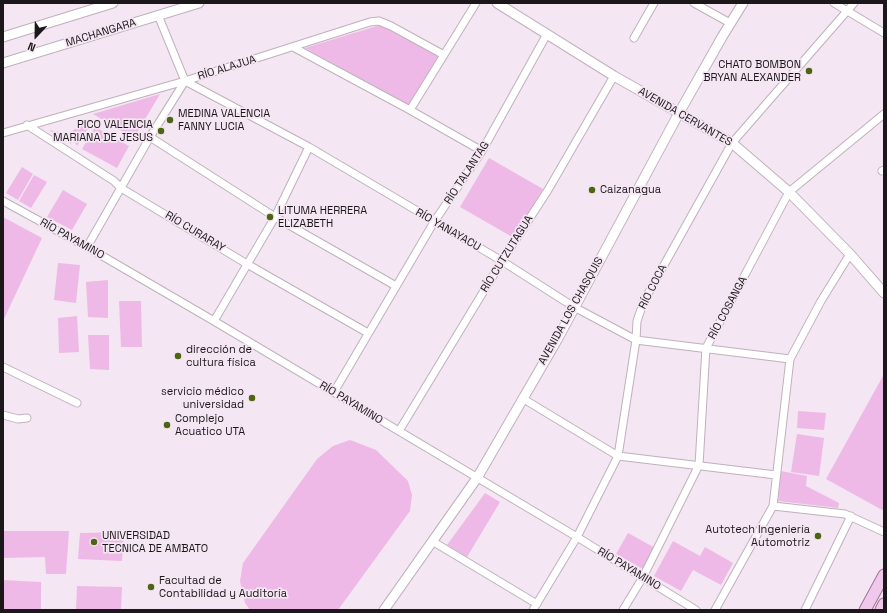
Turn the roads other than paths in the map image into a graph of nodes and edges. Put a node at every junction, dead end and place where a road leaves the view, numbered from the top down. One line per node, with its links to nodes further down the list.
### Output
1 (113, 3): 15 (street)
2 (199, 3): 11 (street, MACHANGARA)
3 (476, 3): 18 (street)
4 (497, 3): 14 (street, AVENIDA CERVANTES)
5 (654, 3): 16 (street)
6 (694, 3): 12 (street)
7 (743, 3): 12 (street, AVENIDA LOS CHASQUIS)
8 (834, 3): 10 (street)
9 (854, 3): 10 (street, RÍO COCA)
10 (848, 12): 13 (street); 28 (street, RÍO COCA)
11 (158, 15): 19 (street, MACHANGARA); 21 (street)
12 (730, 23): 23 (street, AVENIDA LOS CHASQUIS)
13 (884, 33)
14 (547, 34): 20 (street, AVENIDA CERVANTES); 30 (street, RÍO TALANTAG)
15 (3, 37)
16 (634, 38)
17 (293, 47): 18 (street, RÍO ALAJUA); 21 (street, RÍO ALAJUA); 22 (street)
18 (444, 55): 22 (street)
19 (3, 63)
20 (614, 76): 23 (street, AVENIDA CERVANTES); 38 (street, RÍO CUTZUTAGUA)
21 (185, 81): 25 (street, RÍO ALAJUA); 27 (street); 29 (street, RÍO YANAYACU)
22 (410, 110): 30 (street)
23 (679, 113): 28 (street, AVENIDA CERVANTES); 42 (street, AVENIDA LOS CHASQUIS)
24 (884, 114): 32 (street, RÍO COSANGA)
25 (27, 125): 26 (street, RÍO ALAJUA); 31 (street, RÍO CURARAY)
26 (3, 133)
27 (150, 137): 31 (street); 34 (street)
28 (732, 143): 32 (street, AVENIDA CERVANTES); 45 (street, RÍO COCA)
29 (309, 147): 34 (street); 35 (street, RÍO YANAYACU)
30 (482, 151): 35 (street, RÍO TALANTAG)
31 (122, 188): 36 (street); 39 (street, RÍO CURARAY)
32 (789, 192): 37 (street, AVENIDA CERVANTES); 46 (street, RÍO COSANGA)
33 (3, 200): 36 (street, RÍO PAYAMINO)
34 (275, 217): 39 (street); 40 (street)
35 (434, 222): 38 (street, RÍO YANAYACU); 40 (street, RÍO TALANTAG)
36 (87, 247): 43 (street, RÍO PAYAMINO)
37 (850, 254): 41 (street, AVENIDA CERVANTES); 47 (street)
38 (502, 261): 42 (street, RÍO YANAYACU); 54 (street, RÍO CUTZUTAGUA)
39 (247, 264): 43 (street); 44 (street, RÍO CURARAY)
40 (396, 286): 44 (street, RÍO TALANTAG)
41 (884, 293)
42 (574, 307): 45 (street, RÍO YANAYACU); 50 (street, AVENIDA LOS CHASQUIS)
43 (214, 321): 49 (street, RÍO PAYAMINO)
44 (368, 333): 49 (street, RÍO TALANTAG)
45 (636, 340): 46 (street, RÍO YANAYACU); 55 (street, RÍO COCA)
46 (706, 348): 47 (street, RÍO YANAYACU); 56 (street, RÍO COSANGA)
47 (790, 359): 57 (street)
48 (3, 367): 51 (street)
49 (334, 392): 54 (street, RÍO PAYAMINO)
50 (522, 398): 55 (street); 58 (street, AVENIDA LOS CHASQUIS)
51 (76, 403)
52 (3, 415): 53 (street)
53 (27, 418)
54 (399, 431): 58 (street, RÍO PAYAMINO)
55 (618, 456): 56 (street); 62 (street, RÍO COCA)
56 (698, 466): 57 (street); 65 (street, RÍO COSANGA)
57 (776, 475): 59 (street)
58 (477, 478): 62 (street, RÍO PAYAMINO); 63 (street, AVENIDA LOS CHASQUIS)
59 (773, 506): 60 (street); 71 (street)
60 (851, 516): 61 (street); 72 (street)
61 (884, 532)
62 (577, 537): 65 (street, RÍO PAYAMINO); 67 (street, RÍO COCA)
63 (432, 541): 67 (street); 68 (street, AVENIDA LOS CHASQUIS)
64 (884, 575): 73 (main road)
65 (643, 577): 69 (street, RÍO COSANGA); 70 (street, RÍO PAYAMINO)
66 (884, 604): 74 (main road)
67 (535, 607)
68 (384, 610)
69 (623, 610)
70 (696, 610)
71 (714, 610)
72 (805, 610)
73 (865, 610)
74 (881, 610)

